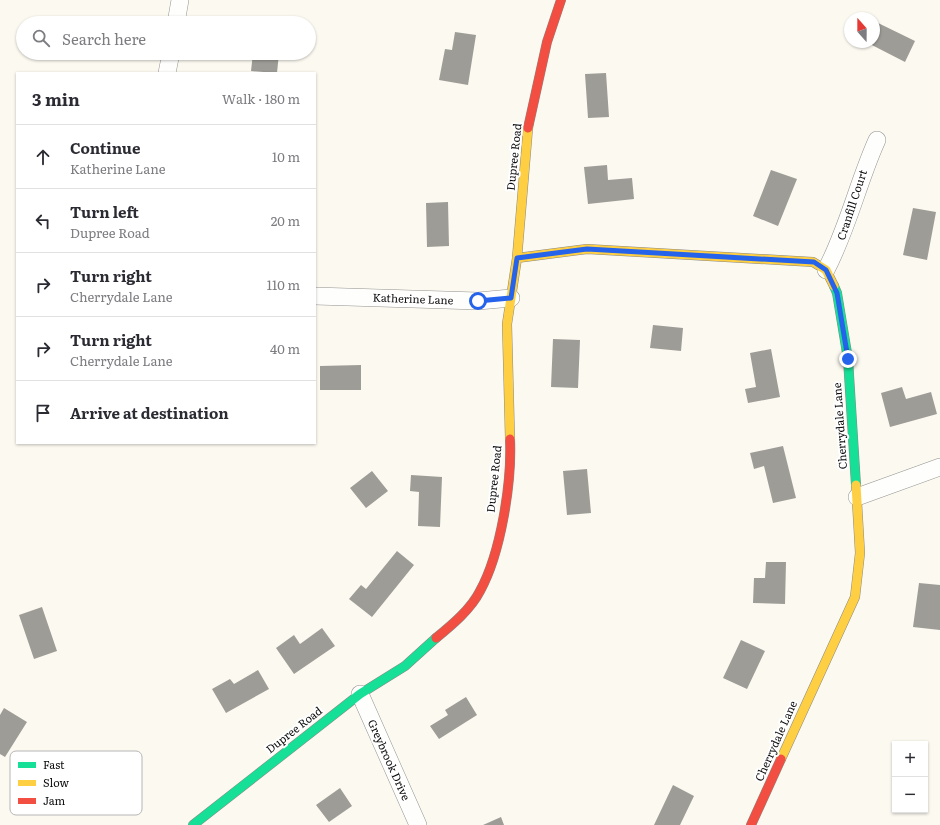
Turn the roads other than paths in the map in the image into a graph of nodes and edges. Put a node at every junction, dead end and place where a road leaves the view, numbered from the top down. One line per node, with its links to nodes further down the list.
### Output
1 (180, 0): 3 (street)
2 (561, 0): 7 (street, Dupree Road)
3 (177, 16)
4 (170, 60): 5 (street)
5 (168, 72)
6 (877, 140): 8 (street, Cranfill Court)
7 (517, 258): 8 (street); 10 (street, Dupree Road)
8 (826, 270): 12 (street, Cherrydale Lane)
9 (316, 296): 10 (street, Katherine Lane)
10 (511, 298): 13 (street, Dupree Road)
11 (940, 467): 12 (street)
12 (857, 497): 16 (street, Cherrydale Lane)
13 (360, 694): 14 (street, Dupree Road); 15 (street, Greybrook Drive)
14 (193, 825)
15 (418, 825)
16 (751, 825)

